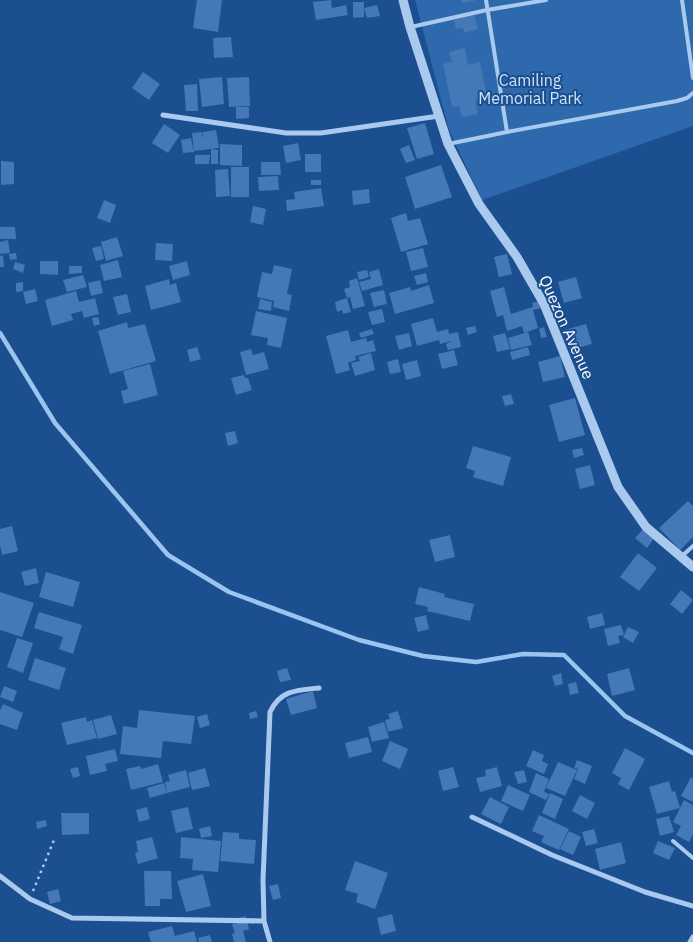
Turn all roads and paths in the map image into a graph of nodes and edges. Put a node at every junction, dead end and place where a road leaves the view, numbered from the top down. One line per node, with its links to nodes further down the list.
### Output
1 (403, 0): 6 (street, Quezon Avenue)
2 (486, 0): 5 (lane)
3 (546, 0): 5 (lane)
4 (682, 0): 7 (lane)
5 (487, 10): 6 (lane); 11 (lane)
6 (410, 27): 10 (street, Quezon Avenue)
7 (693, 78)
8 (693, 93): 11 (lane)
9 (163, 115): 10 (street)
10 (439, 116): 12 (street, Quezon Avenue)
11 (507, 132): 12 (lane)
12 (448, 144): 14 (street, Quezon Avenue)
13 (693, 546): 14 (lane)
14 (681, 557): 15 (street, Quezon Avenue)
15 (693, 567)
16 (319, 688): 24 (street)
17 (472, 817): 23 (street)
18 (54, 840): 22 (path)
19 (673, 841): 20 (lane)
20 (693, 858)
21 (0, 876): 22 (street)
22 (30, 899): 24 (street)
23 (693, 906)
24 (264, 920): 26 (street)
25 (693, 937): 27 (street)
26 (270, 942)
27 (690, 942)

